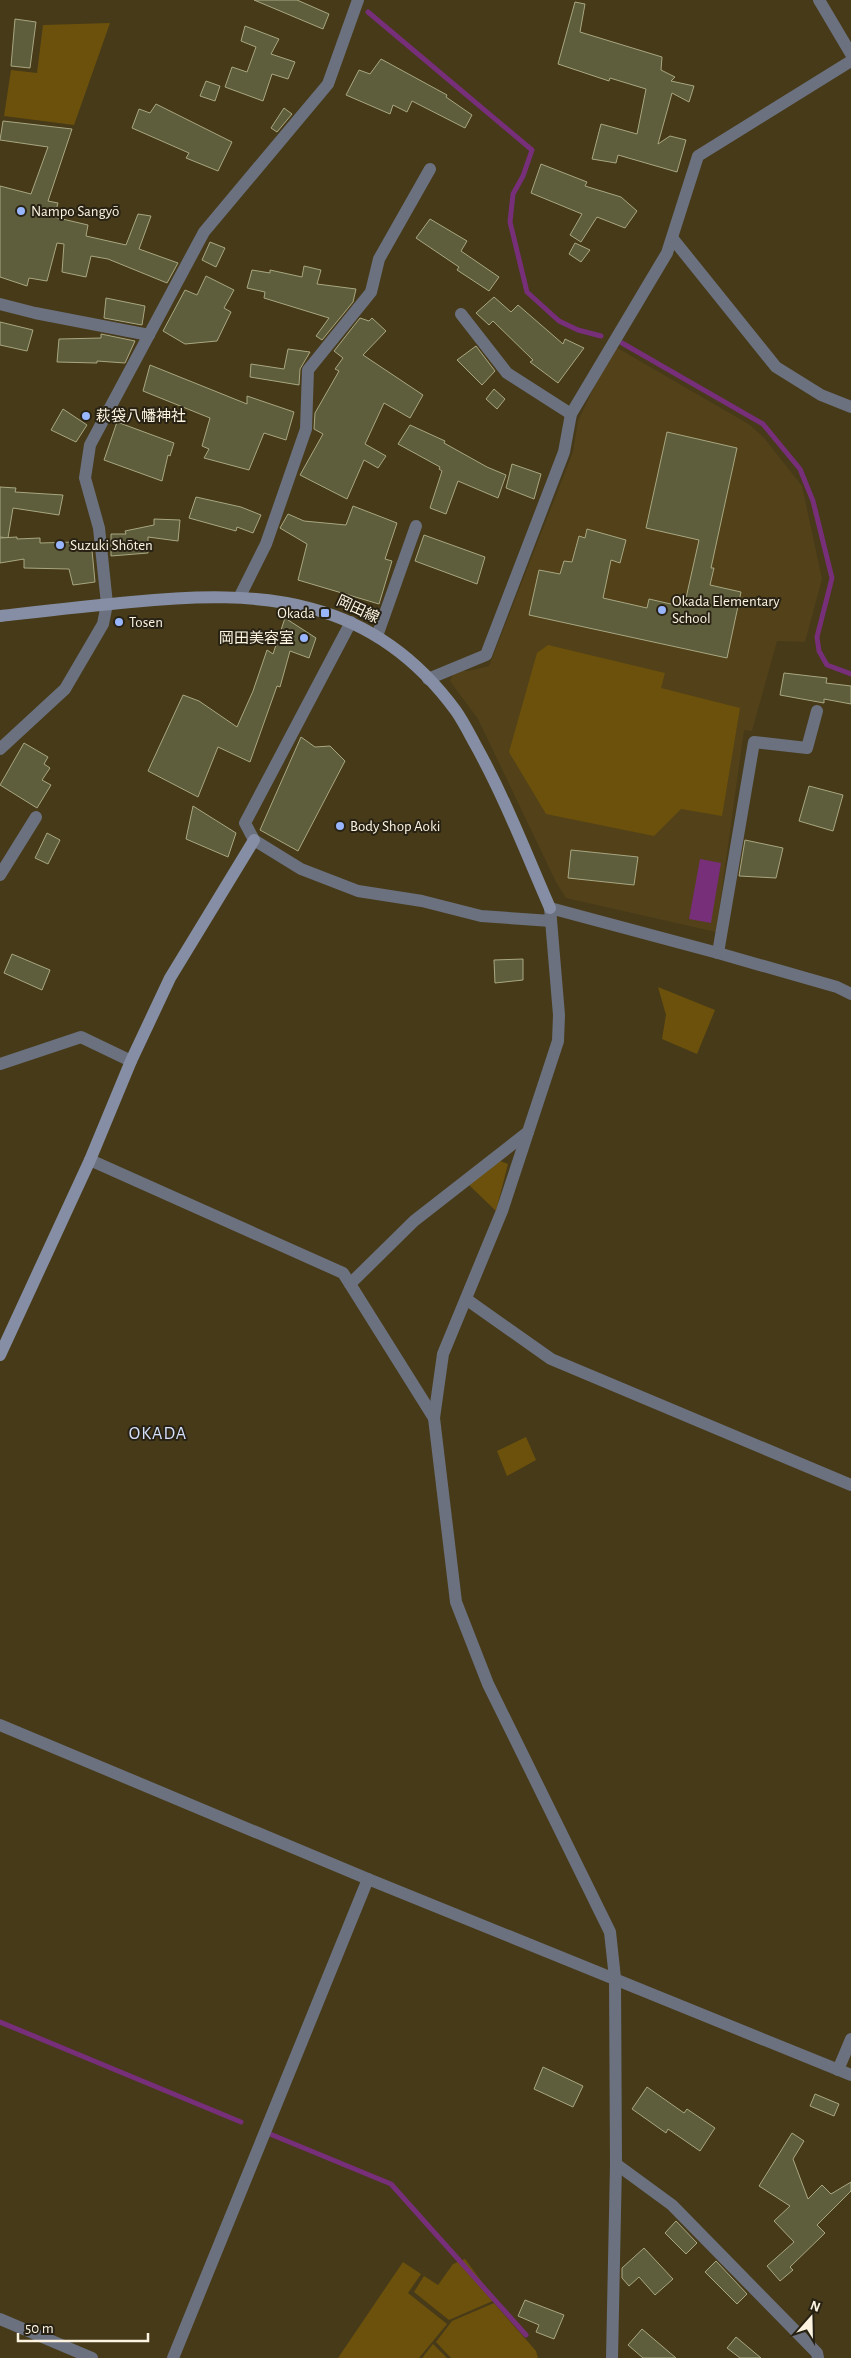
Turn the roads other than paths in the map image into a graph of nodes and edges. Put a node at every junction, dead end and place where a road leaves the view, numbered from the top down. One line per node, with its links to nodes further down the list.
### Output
1 (358, 0): 9 (street)
2 (819, 0): 3 (street)
3 (851, 54)
4 (851, 61): 6 (street)
5 (430, 169): 13 (street)
6 (673, 239): 10 (street); 11 (street)
7 (0, 304): 9 (street)
8 (461, 314): 11 (street)
9 (149, 335): 14 (street)
10 (851, 407)
11 (571, 414): 18 (street)
12 (416, 526): 17 (street)
13 (240, 596): 14 (street, 岡田線); 16 (street, 岡田線)
14 (107, 604): 15 (street, 岡田線); 20 (street)
15 (0, 616)
16 (351, 622): 17 (street, 岡田線); 22 (street)
17 (378, 636): 18 (street, 岡田線)
18 (428, 679): 24 (street, 岡田線)
19 (817, 711): 25 (street)
20 (0, 749)
21 (36, 817): 23 (street)
22 (254, 840): 24 (street); 27 (street)
23 (0, 875)
24 (550, 915): 25 (street); 29 (street)
25 (718, 953): 26 (street)
26 (851, 994)
27 (131, 1061): 28 (street); 30 (street)
28 (0, 1064)
29 (528, 1132): 31 (street); 32 (street)
30 (90, 1160): 31 (street); 33 (street)
31 (350, 1284): 34 (street)
32 (466, 1299): 34 (street); 35 (street)
33 (0, 1355)
34 (434, 1418): 38 (street)
35 (851, 1485)
36 (0, 1724): 37 (street)
37 (368, 1879): 38 (street); 45 (street)
38 (615, 1978): 40 (street); 42 (street)
39 (851, 2039): 40 (street)
40 (838, 2070): 41 (street)
41 (851, 2075)
42 (616, 2164): 46 (street); 47 (street)
43 (0, 2320): 44 (street)
44 (92, 2358)
45 (173, 2358)
46 (612, 2358)
47 (818, 2358)

